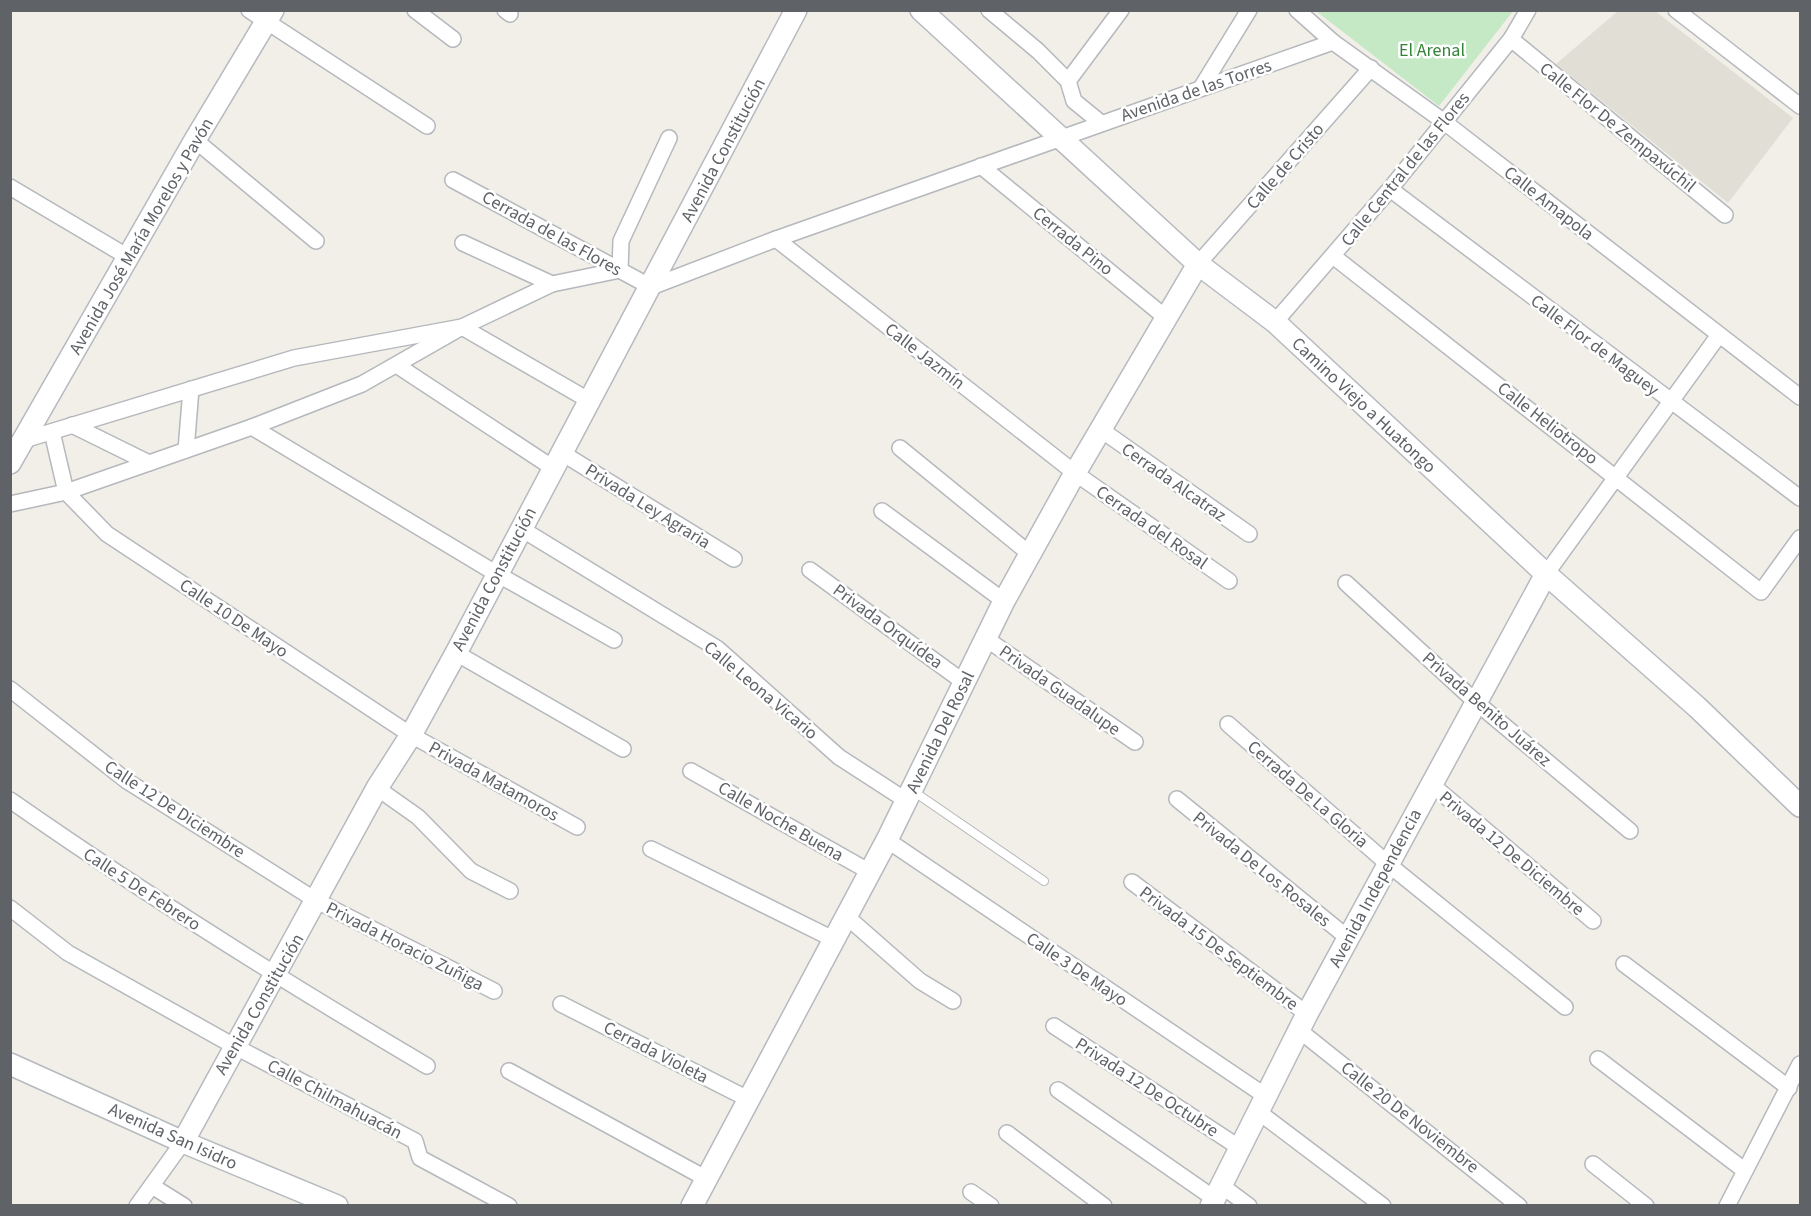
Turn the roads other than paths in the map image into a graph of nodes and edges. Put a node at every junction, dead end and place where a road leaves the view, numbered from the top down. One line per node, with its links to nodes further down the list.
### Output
1 (415, 10): 13 (street)
2 (796, 10): 39 (main road, Avenida Constitución)
3 (921, 10): 24 (main road, Camino Viejo a Huatongo)
4 (989, 10): 12 (street)
5 (1014, 10): 12 (street)
6 (1121, 10): 17 (street)
7 (1249, 10): 18 (street)
8 (1298, 10): 15 (street, Calle Amapola)
9 (1528, 10): 14 (street, Calle Central de las Flores)
10 (1676, 10): 19 (street)
11 (263, 14): 22 (street); 25 (main road, Avenida José María Morelos y Pavón)
12 (1005, 24): 17 (street)
13 (453, 39)
14 (1511, 39): 20 (street, Calle Central de las Flores); 30 (street, Calle Flor De Zempaxúchil)
15 (1333, 42): 16 (street, Calle Amapola); 18 (street, Avenida de las Torres)
16 (1371, 68): 20 (street, Calle Amapola); 36 (street, Calle de Cristo)
17 (1068, 81): 21 (street)
18 (1201, 88): 21 (street, Avenida de las Torres)
19 (1800, 104)
20 (1443, 121): 29 (street, Calle Central de las Flores); 43 (street, Calle Amapola)
21 (1101, 123): 24 (street, Avenida de las Torres)
22 (427, 126)
23 (669, 138): 37 (street)
24 (1058, 139): 26 (street, Avenida de las Torres); 36 (main road, Camino Viejo a Huatongo)
25 (195, 140): 32 (street); 35 (main road, Avenida José María Morelos y Pavón)
26 (981, 166): 31 (street, Avenida de las Torres); 40 (street, Cerrada Pino)
27 (453, 180): 37 (street, Cerrada de las Flores)
28 (10, 187): 35 (street)
29 (1390, 189): 34 (street, Calle Central de las Flores); 48 (street, Calle Flor de Maguey)
30 (1725, 215)
31 (776, 239): 39 (street, Avenida de las Torres); 59 (street, Calle Jazmín)
32 (316, 241)
33 (463, 243): 38 (street)
34 (1333, 256): 41 (street, Calle Central de las Flores); 60 (street, Calle Heliotropo)
35 (128, 257): 53 (main road, Avenida José María Morelos y Pavón)
36 (1198, 264): 40 (main road, Avenida Del Rosal); 41 (main road, Camino Viejo a Huatongo)
37 (620, 270): 38 (street); 39 (street, Cerrada de las Flores)
38 (552, 284): 42 (street)
39 (651, 287): 47 (main road, Avenida Constitución)
40 (1165, 317): 51 (main road, Avenida Del Rosal)
41 (1275, 322): 72 (main road, Camino Viejo a Huatongo)
42 (462, 327): 44 (street); 45 (street); 47 (street)
43 (1719, 335): 46 (street, Calle Amapola); 48 (street)
44 (398, 366): 50 (street); 56 (street, Privada Ley Agraria)
45 (191, 389): 49 (street); 55 (street)
46 (1800, 397)
47 (590, 401): 56 (main road, Avenida Constitución)
48 (1671, 403): 60 (street); 62 (street, Calle Flor de Maguey)
49 (72, 425): 52 (street); 58 (street)
50 (252, 427): 55 (street); 71 (street)
51 (1100, 429): 59 (main road, Avenida Del Rosal); 66 (street, Cerrada Alcatraz)
52 (52, 432): 53 (street); 61 (street)
53 (24, 440): 57 (main road, Avenida José María Morelos y Pavón)
54 (900, 448): 68 (street)
55 (186, 450): 58 (street)
56 (557, 461): 65 (main road, Avenida Constitución); 69 (street, Privada Ley Agraria)
57 (11, 462)
58 (148, 462): 61 (street)
59 (1075, 473): 68 (main road, Avenida Del Rosal); 73 (street, Cerrada del Rosal)
60 (1615, 475): 67 (street, Calle Heliotropo); 72 (street)
61 (66, 492): 63 (street); 83 (street, Calle 10 De Mayo)
62 (1800, 498)
63 (10, 504)
64 (882, 511): 75 (street)
65 (520, 528): 71 (main road, Avenida Constitución); 89 (street, Calle Leona Vicario)
66 (1249, 534)
67 (1800, 538)
68 (1030, 554): 75 (main road, Avenida Del Rosal)
69 (735, 559)
70 (810, 570): 79 (street, Privada Orquídea)
71 (497, 574): 77 (street); 78 (main road, Avenida Constitución)
72 (1546, 574): 81 (main road, Avenida Independencia); 92 (main road, Camino Viejo a Huatongo)
73 (1229, 581)
74 (1347, 584): 81 (street, Privada Benito Juárez)
75 (1004, 601): 76 (main road, Avenida Del Rosal)
76 (986, 638): 79 (main road, Avenida Del Rosal); 84 (street, Privada Guadalupe)
77 (614, 640)
78 (456, 653): 83 (main road, Avenida Constitución); 85 (street)
79 (965, 682): 89 (main road, Avenida Del Rosal)
80 (10, 689): 102 (street, Calle 12 De Diciembre)
81 (1476, 703): 87 (main road, Avenida Independencia); 94 (street, Privada Benito Juárez)
82 (1227, 724): 97 (street, Cerrada De La Gloria)
83 (411, 735): 88 (main road, Avenida Constitución); 93 (street, Privada Matamoros)
84 (1135, 742)
85 (623, 749)
86 (691, 771): 98 (street, Calle Noche Buena)
87 (1431, 784): 97 (main road, Avenida Independencia); 105 (street, Privada 12 De Diciembre)
88 (377, 788): 101 (street); 102 (main road, Avenida Constitución)
89 (910, 796): 95 (main road, Avenida Del Rosal); 99 (lane)
90 (1177, 799): 106 (street, Privada De Los Rosales)
91 (10, 800): 109 (street, Calle 5 De Febrero)
92 (1800, 806)
93 (577, 827)
94 (1630, 831)
95 (887, 840): 98 (main road, Avenida Del Rosal); 125 (street, Calle 3 De Mayo)
96 (651, 849): 107 (street)
97 (1388, 864): 106 (main road, Avenida Independencia); 113 (street, Cerrada De La Gloria)
98 (870, 872): 104 (main road, Avenida Del Rosal)
99 (1044, 881)
100 (1132, 882): 114 (street, Privada 15 De Septiembre)
101 (510, 891)
102 (317, 901): 109 (main road, Avenida Constitución); 110 (street, Privada Horacio Zuñiga)
103 (10, 908): 116 (street, Calle Chilmahuacán)
104 (846, 916): 107 (main road, Avenida Del Rosal); 111 (street)
105 (1593, 921)
106 (1348, 938): 114 (main road, Avenida Independencia)
107 (833, 939): 124 (main road, Avenida Del Rosal)
108 (1624, 964): 122 (street)
109 (275, 975): 116 (main road, Avenida Constitución); 120 (street, Calle 5 De Febrero)
110 (494, 991)
111 (953, 1001)
112 (561, 1004): 124 (street, Cerrada Violeta)
113 (1565, 1007)
114 (1304, 1022): 125 (main road, Avenida Independencia); 144 (street, Calle 20 De Noviembre)
115 (1054, 1026): 128 (street, Privada 12 De Octubre)
116 (234, 1046): 127 (main road, Avenida Constitución); 138 (street, Calle Chilmahuacán)
117 (1598, 1059): 130 (street)
118 (10, 1064): 127 (main road, Avenida San Isidro)
119 (1800, 1064): 122 (street)
120 (427, 1066)
121 (508, 1071): 131 (street)
122 (1789, 1088): 130 (street)
123 (1058, 1090): 134 (street)
124 (750, 1100): 131 (main road, Avenida Del Rosal)
125 (1263, 1105): 128 (main road, Avenida Independencia); 143 (street)
126 (1007, 1132): 141 (street)
127 (183, 1142): 132 (street); 137 (main road, Avenida San Isidro)
128 (1240, 1148): 134 (main road, Avenida Independencia)
129 (1593, 1164): 145 (street)
130 (1744, 1170): 146 (street)
131 (706, 1179): 139 (main road, Avenida Del Rosal)
132 (152, 1186): 135 (street); 136 (street)
133 (971, 1192): 140 (street)
134 (1216, 1197): 142 (street)
135 (137, 1206)
136 (184, 1206)
137 (337, 1206)
138 (508, 1206)
139 (692, 1206)
140 (991, 1206)
141 (1104, 1206)
142 (1249, 1206)
143 (1383, 1206)
144 (1519, 1206)
145 (1646, 1206)
146 (1728, 1206)

